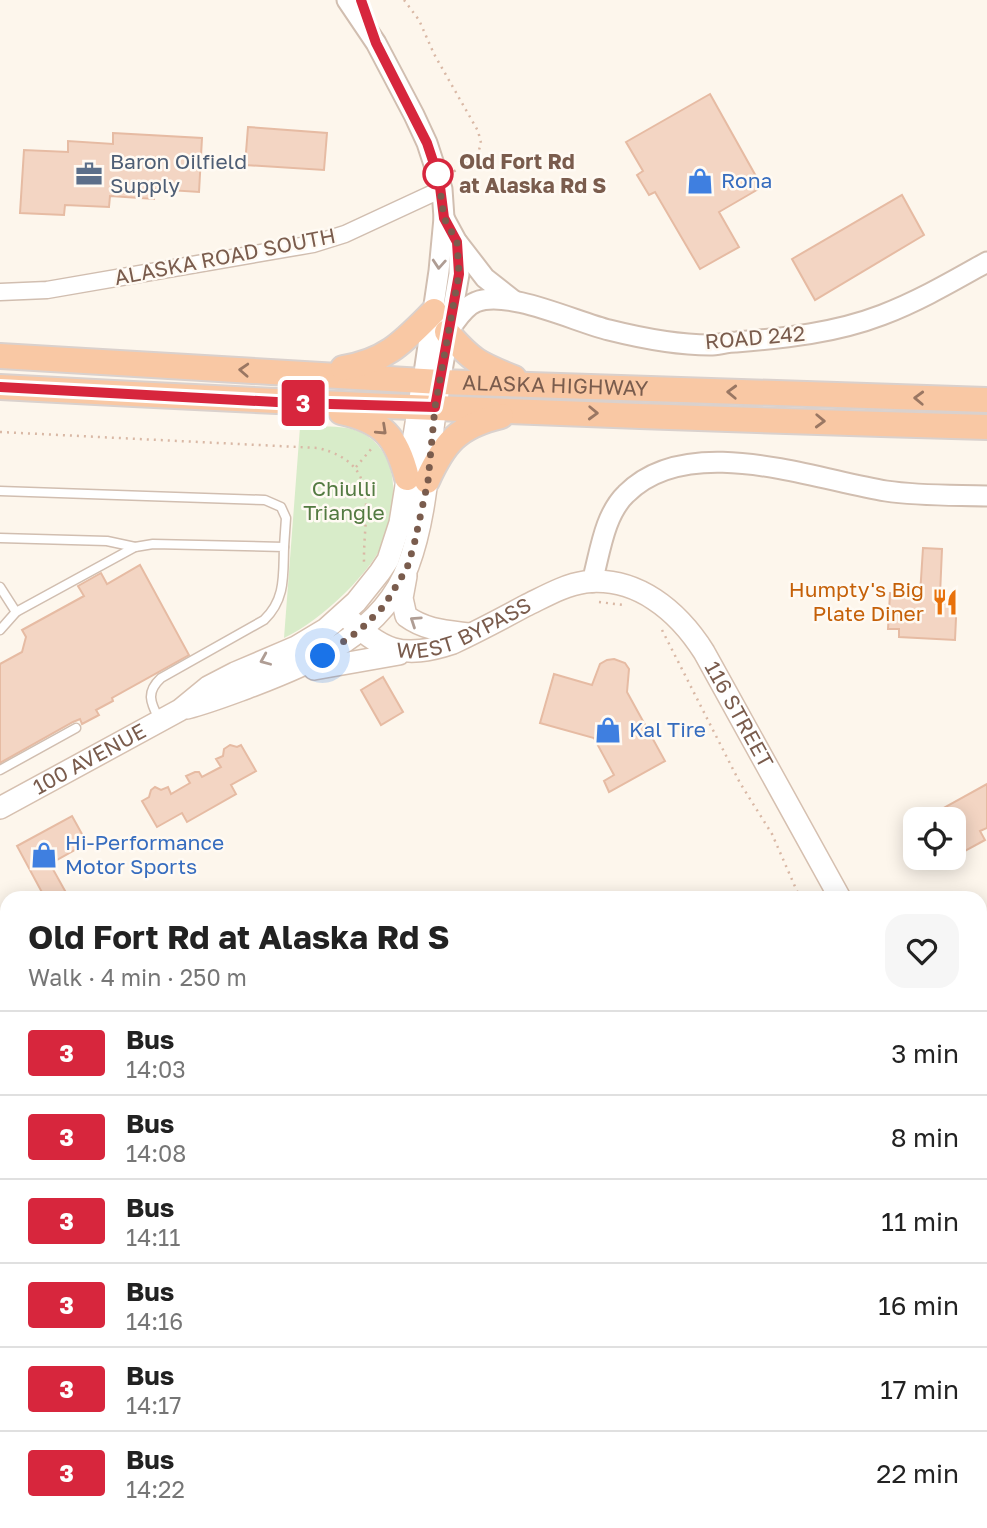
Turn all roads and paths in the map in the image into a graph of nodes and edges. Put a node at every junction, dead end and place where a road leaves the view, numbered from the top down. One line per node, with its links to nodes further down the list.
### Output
1 (347, 0): 4 (street)
2 (361, 0): 4 (street)
3 (404, 0): 5 (path)
4 (376, 43): 5 (street)
5 (440, 184): 6 (street); 9 (street, ALASKA ROAD SOUTH)
6 (444, 218): 7 (street, ROAD 242); 11 (street, one-way to 11)
7 (457, 242): 10 (street, ROAD 242); 12 (street)
8 (987, 262): 10 (street, ROAD 242)
9 (0, 292)
10 (513, 300): 12 (street, ROAD 242)
11 (434, 311): 14 (highway); 15 (street)
12 (447, 332): 15 (street); 16 (highway)
13 (0, 356): 14 (highway, ALASKA HIGHWAY, one-way to 13)
14 (313, 373): 15 (highway, ALASKA HIGHWAY)
15 (431, 381): 16 (highway, ALASKA HIGHWAY); 20 (main road, 100 AVENUE)
16 (531, 384): 18 (highway, ALASKA HIGHWAY, one-way to 16)
17 (0, 387): 19 (highway, ALASKA HIGHWAY)
18 (987, 400)
19 (295, 403): 20 (highway, ALASKA HIGHWAY); 26 (highway, one-way to 26)
20 (426, 407): 21 (highway, ALASKA HIGHWAY); 26 (main road, 100 AVENUE)
21 (525, 411): 22 (highway, ALASKA HIGHWAY, one-way to 22); 26 (highway)
22 (987, 427)
23 (0, 432): 25 (path)
24 (378, 442): 25 (path)
25 (356, 467): 32 (path)
26 (417, 480): 33 (main road, 100 AVENUE); 38 (main road, 100 AVENUE)
27 (0, 491): 31 (lane)
28 (987, 496): 35 (street)
29 (0, 538): 30 (lane)
30 (135, 547): 31 (lane); 37 (lane)
31 (284, 547): 46 (lane)
32 (364, 564)
33 (407, 568): 41 (main road, 100 AVENUE); 42 (main road, one-way to 33)
34 (0, 589): 37 (lane)
35 (595, 592): 36 (path); 42 (main road, WEST BYPASS); 51 (main road, 116 STREET)
36 (624, 605)
37 (16, 612): 40 (lane)
38 (344, 614): 41 (main road, WEST BYPASS); 45 (main road, 100 AVENUE, one-way to 45)
39 (660, 626): 50 (path)
40 (0, 630)
41 (360, 630): 43 (main road, WEST BYPASS); 44 (main road, 100 AVENUE)
42 (471, 635): 43 (main road, WEST BYPASS)
43 (409, 653): 44 (main road)
44 (274, 678): 45 (main road, 100 AVENUE)
45 (180, 710): 46 (main road, 100 AVENUE)
46 (160, 720): 49 (main road, 100 AVENUE)
47 (76, 729): 48 (lane)
48 (0, 769)
49 (0, 808)
50 (797, 891)
51 (836, 891)

